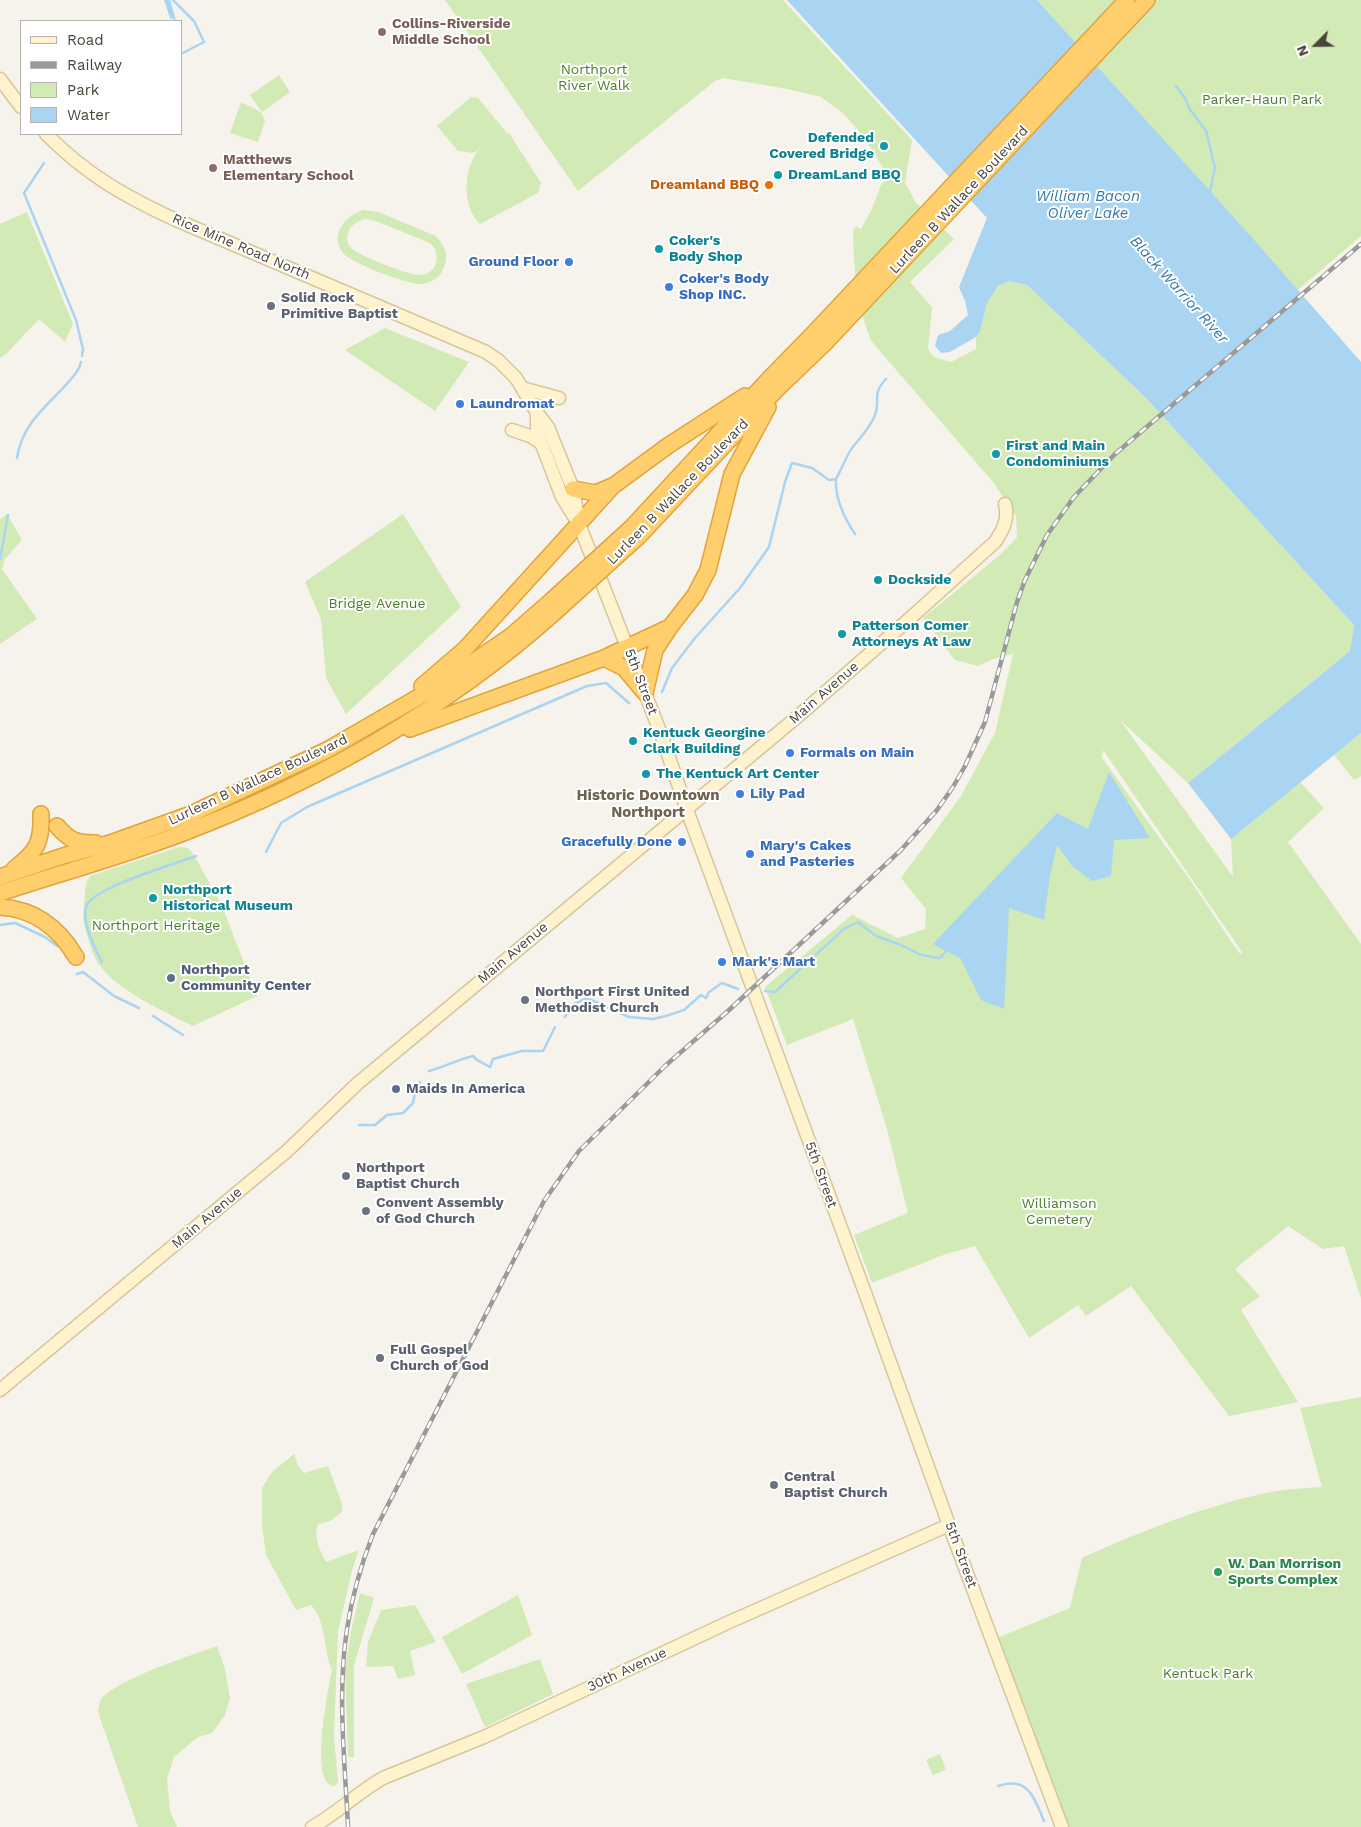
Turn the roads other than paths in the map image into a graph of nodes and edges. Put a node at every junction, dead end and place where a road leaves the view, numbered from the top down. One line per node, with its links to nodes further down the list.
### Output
1 (1127, 0): 6 (highway, Lurleen B Wallace Boulevard)
2 (1147, 0): 6 (highway, Lurleen B Wallace Boulevard)
3 (0, 79): 4 (main road)
4 (20, 106)
5 (47, 135): 7 (main road, Rice Mine Road North)
6 (773, 384): 12 (highway); 16 (highway, Lurleen B Wallace Boulevard, bridge); 17 (highway)
7 (522, 388): 8 (main road); 9 (main road, Rice Mine Road North)
8 (559, 398)
9 (538, 413): 11 (main road, 5th Street); 13 (main road, 5th Street)
10 (512, 430): 11 (main road)
11 (541, 443): 15 (main road, 5th Street)
12 (613, 486): 13 (highway); 15 (highway)
13 (572, 490): 15 (main road, 5th Street)
14 (1005, 504): 23 (main road, Main Avenue)
15 (579, 524): 18 (main road, 5th Street); 21 (highway)
16 (553, 607): 21 (highway, Lurleen B Wallace Boulevard); 22 (highway, Lurleen B Wallace Boulevard)
17 (670, 627): 18 (highway); 20 (highway)
18 (628, 646): 19 (highway); 20 (main road, 5th Street)
19 (604, 658): 20 (highway); 22 (highway)
20 (645, 693): 23 (main road, 5th Street)
21 (390, 715): 26 (highway, Lurleen B Wallace Boulevard)
22 (362, 749): 28 (highway, Lurleen B Wallace Boulevard)
23 (687, 810): 31 (main road, Main Avenue); 32 (main road, 5th Street)
24 (41, 814): 27 (highway)
25 (57, 826): 26 (highway)
26 (110, 843): 27 (highway, Lurleen B Wallace Boulevard)
27 (3, 876)
28 (0, 893)
29 (0, 906): 30 (highway)
30 (76, 957)
31 (0, 1390)
32 (949, 1525): 33 (main road, 30th Avenue); 34 (main road, 5th Street)
33 (312, 1827)
34 (1062, 1827)

